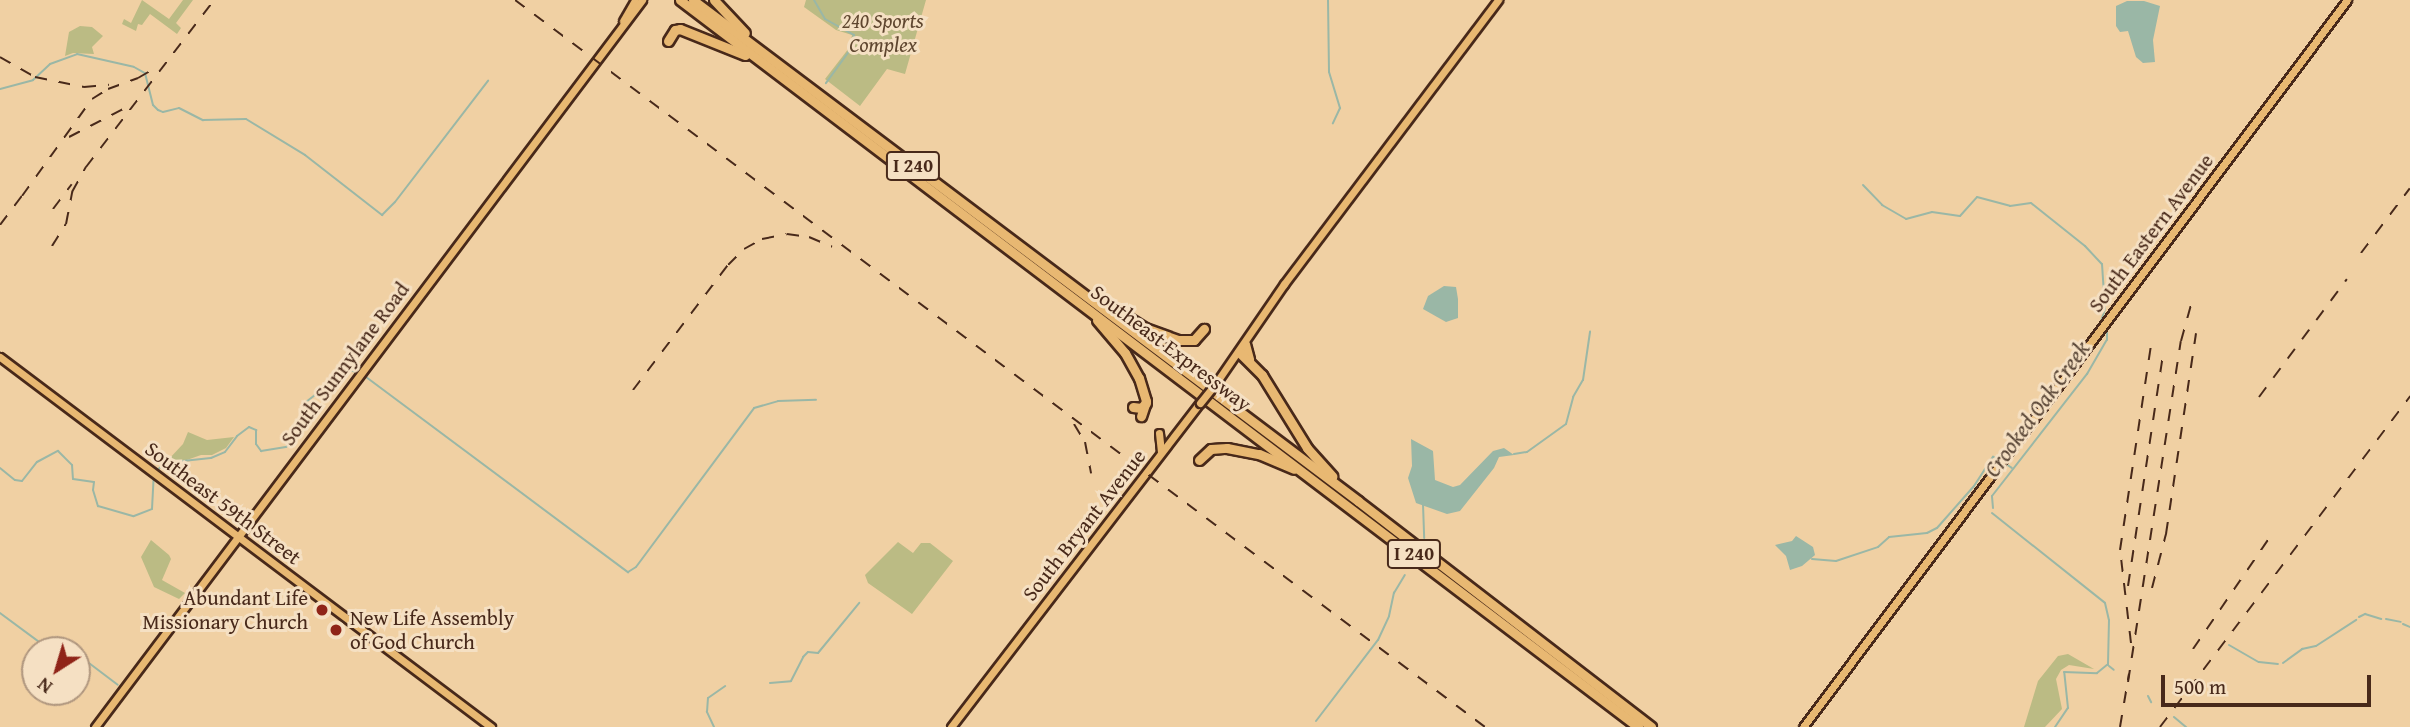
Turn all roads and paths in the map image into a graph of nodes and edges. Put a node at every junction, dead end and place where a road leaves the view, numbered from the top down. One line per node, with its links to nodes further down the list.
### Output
1 (635, 0): 8 (main road, South Sunnylane Road)
2 (642, 0): 8 (main road, South Sunnylane Road)
3 (680, 0): 11 (highway, Southeast Expressway / I 240)
4 (693, 0): 10 (highway, Southeast Expressway / I 240)
5 (714, 0): 10 (highway)
6 (1501, 0): 15 (main road, South Bryant Avenue)
7 (2347, 0): 35 (main road, South Eastern Avenue)
8 (623, 22): 27 (main road, South Sunnylane Road)
9 (668, 41): 11 (highway)
10 (771, 59): 12 (highway, Southeast Expressway / I 240)
11 (802, 92): 13 (highway, Southeast Expressway / I 240)
12 (1055, 273): 14 (highway); 26 (highway, Southeast Expressway / I 240)
13 (1073, 297): 17 (highway); 25 (highway, Southeast Expressway / I 240)
14 (1204, 329)
15 (1242, 348): 22 (main road, South Bryant Avenue, bridge); 26 (highway)
16 (0, 357): 27 (main road, Southeast 59th Street)
17 (1146, 403): 18 (highway); 19 (highway)
18 (1133, 407)
19 (1141, 416)
20 (1159, 433): 22 (main road)
21 (1207, 452): 23 (highway); 24 (highway); 25 (highway)
22 (1160, 456): 32 (main road, South Bryant Avenue)
23 (1199, 460)
24 (1209, 464)
25 (1337, 495): 28 (highway, Southeast Expressway / I 240)
26 (1358, 502): 29 (highway, Southeast Expressway / I 240)
27 (239, 536): 30 (main road, South Sunnylane Road); 31 (main road, Southeast 59th Street)
28 (1615, 709): 29 (highway, Southeast Expressway / I 240); 33 (highway)
29 (1638, 722): 34 (highway, Southeast Expressway / I 240)
30 (95, 727)
31 (491, 727)
32 (951, 727)
33 (1632, 727)
34 (1653, 727)
35 (1802, 727)

